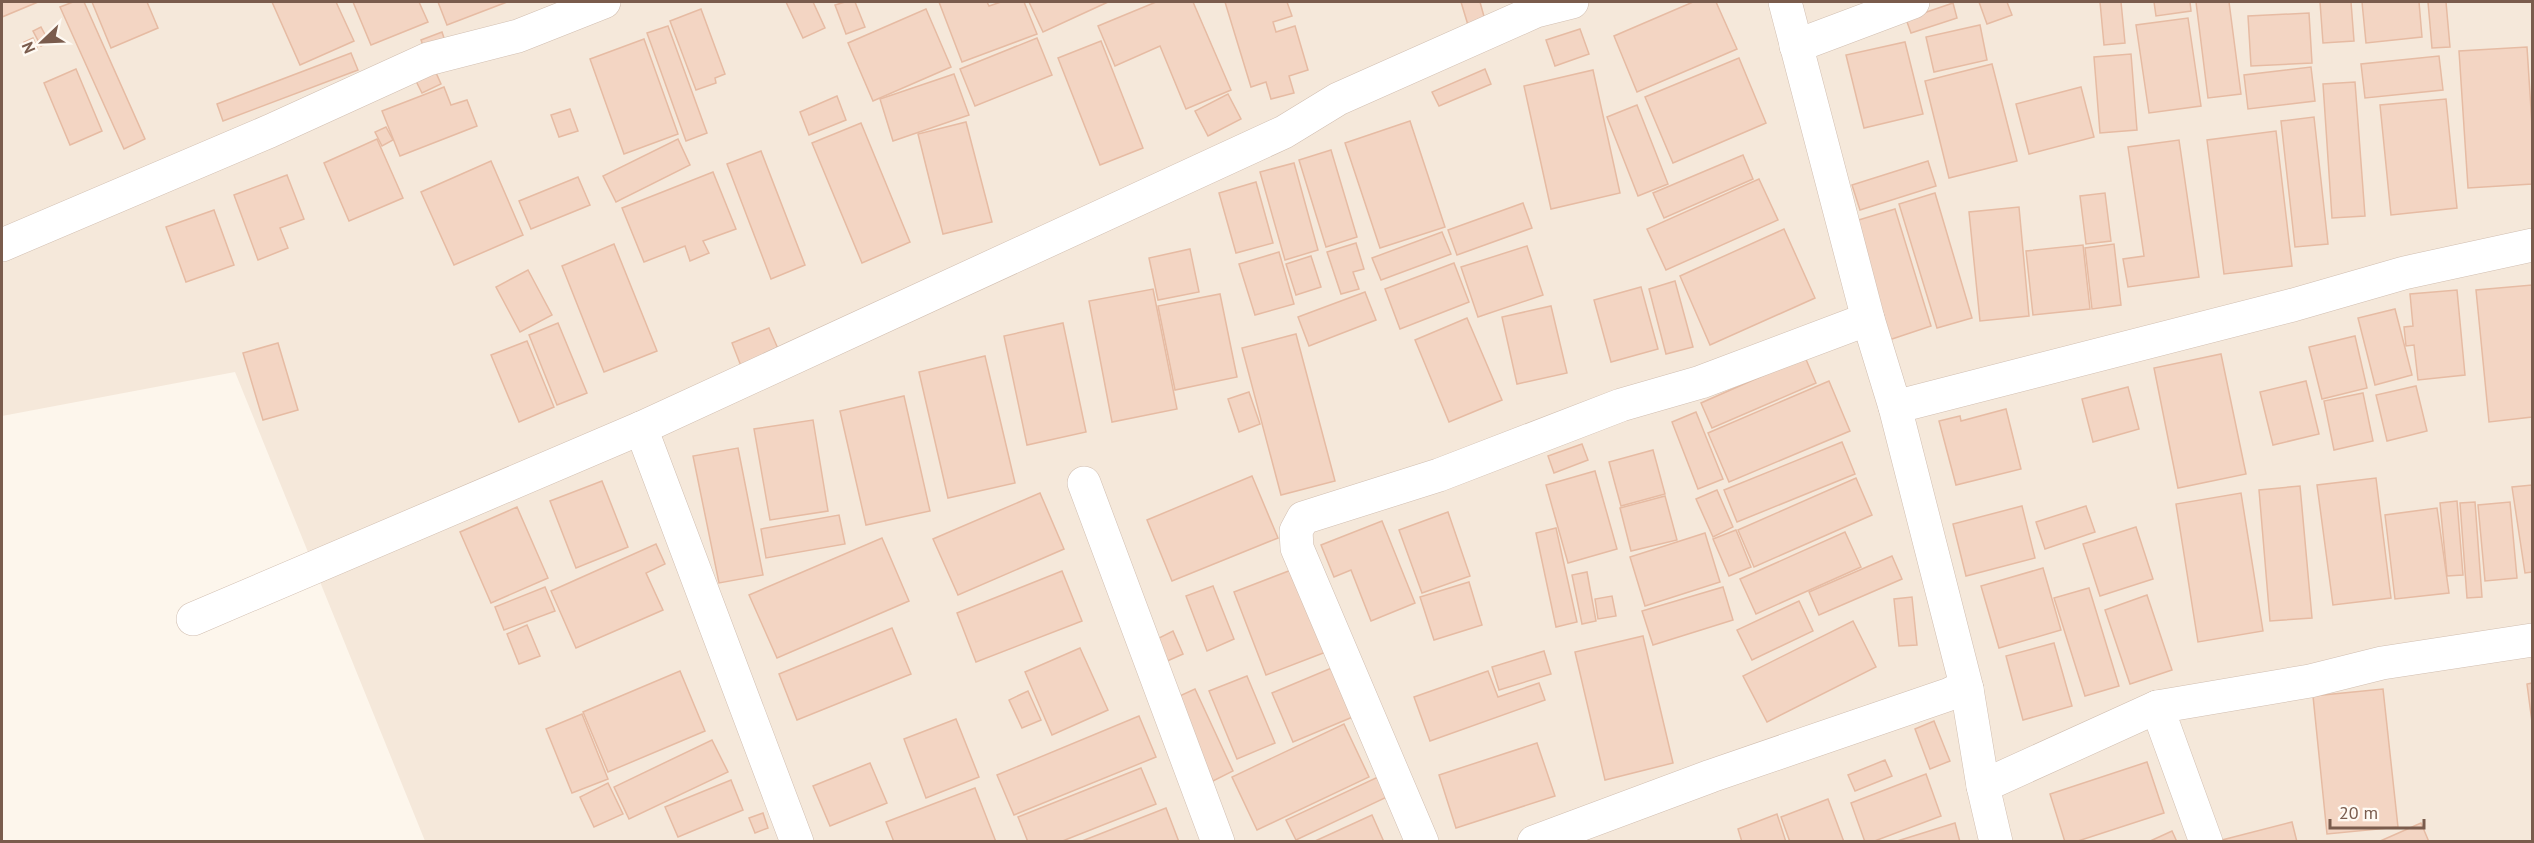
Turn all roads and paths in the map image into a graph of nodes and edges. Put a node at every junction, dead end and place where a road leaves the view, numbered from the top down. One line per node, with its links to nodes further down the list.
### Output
1 (604, 2): 6 (street)
2 (1572, 2): 10 (street)
3 (1785, 2): 5 (street)
4 (1913, 2): 5 (street)
5 (1796, 46): 8 (street)
6 (2, 245)
7 (2532, 245): 9 (street)
8 (1868, 319): 9 (street); 19 (street)
9 (1895, 407): 14 (street)
10 (641, 429): 12 (street); 17 (street)
11 (1084, 483): 18 (street)
12 (193, 618)
13 (2532, 640): 15 (street)
14 (1967, 689): 16 (street); 20 (street)
15 (2157, 707): 16 (street); 22 (street)
16 (1983, 786): 21 (street)
17 (797, 842)
18 (1218, 842)
19 (1422, 842)
20 (1534, 842)
21 (1996, 842)
22 (2206, 842)

